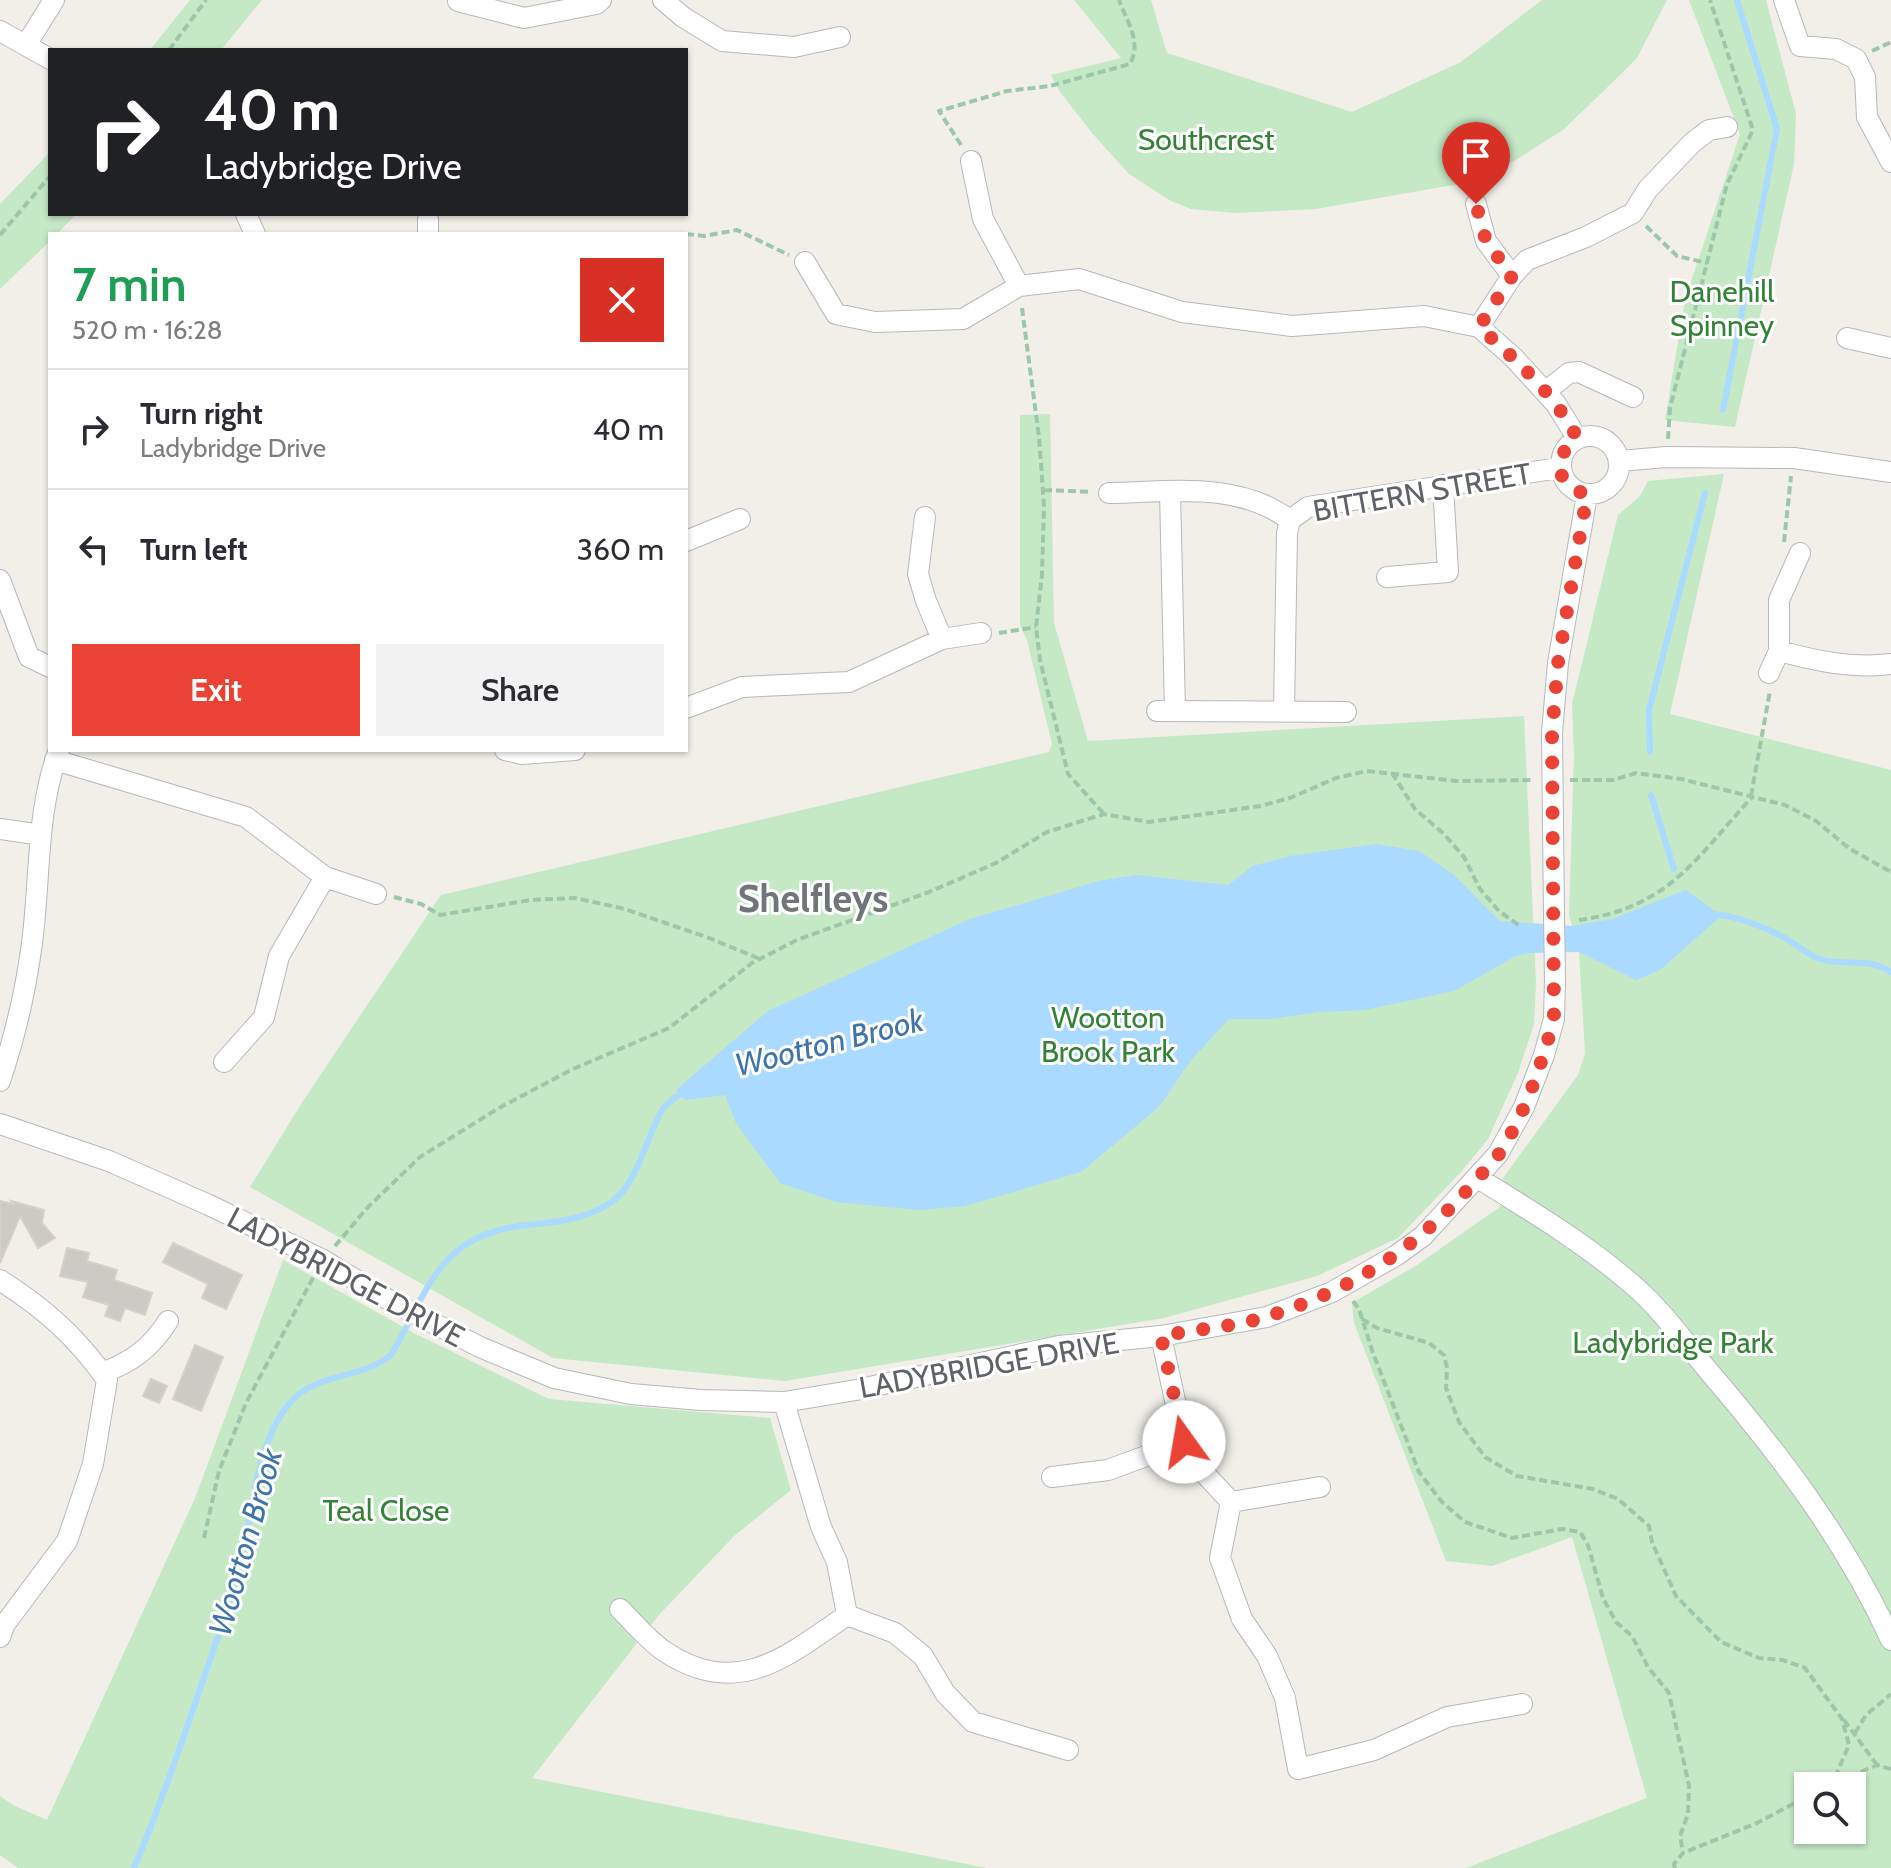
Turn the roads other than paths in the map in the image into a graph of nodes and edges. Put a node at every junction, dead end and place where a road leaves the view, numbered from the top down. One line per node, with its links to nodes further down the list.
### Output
1 (54, 0): 8 (street)
2 (601, 0): 5 (street)
3 (663, 0): 7 (street)
4 (1784, 0): 12 (street)
5 (458, 1)
6 (0, 31): 8 (street)
7 (840, 37)
8 (26, 45): 9 (street)
9 (48, 58)
10 (1727, 127): 15 (street)
11 (971, 161): 16 (street)
12 (1891, 162)
13 (1476, 204): 15 (street)
14 (805, 262): 16 (street)
15 (1512, 276): 17 (street)
16 (1019, 286): 17 (street)
17 (1479, 327): 20 (street)
18 (1847, 338): 19 (street)
19 (1891, 348)
20 (1545, 392): 21 (street); 22 (street)
21 (1633, 397)
22 (1577, 438): 23 (street); 24 (street)
23 (1620, 461): 25 (street); 29 (street)
24 (1559, 468): 26 (street, BITTERN STREET); 29 (street)
25 (1891, 472)
26 (1443, 485): 32 (street, BITTERN STREET); 35 (street)
27 (1170, 492): 28 (street, BITTERN STREET); 32 (street, BITTERN STREET); 44 (street)
28 (1109, 493)
29 (1587, 495): 56 (street, LADYBRIDGE DRIVE, bridge)
30 (925, 517): 38 (street)
31 (740, 519): 33 (street)
32 (1290, 520): 44 (street)
33 (688, 540)
34 (1800, 553): 39 (street)
35 (1387, 577)
36 (0, 580): 41 (street)
37 (981, 633): 38 (street)
38 (942, 639): 43 (street)
39 (1779, 651): 40 (street); 42 (street)
40 (1891, 664)
41 (48, 666)
42 (1769, 673)
43 (688, 707)
44 (1284, 710): 45 (street)
45 (1346, 712)
46 (514, 752): 47 (street)
47 (548, 752)
48 (57, 755): 50 (street); 51 (street)
49 (0, 829): 50 (street)
50 (41, 835): 54 (street)
51 (325, 877): 52 (street); 53 (street)
52 (376, 894)
53 (224, 1062)
54 (0, 1081)
55 (0, 1124): 61 (street, LADYBRIDGE DRIVE)
56 (1478, 1178): 59 (street, LADYBRIDGE DRIVE); 69 (street)
57 (0, 1280): 60 (street)
58 (168, 1321): 60 (street)
59 (1161, 1336): 61 (street, LADYBRIDGE DRIVE); 62 (street)
60 (102, 1373): 68 (street)
61 (784, 1402): 67 (street)
62 (1184, 1442): 63 (street); 65 (street)
63 (1052, 1477)
64 (1320, 1487): 65 (street)
65 (1231, 1502): 70 (street)
66 (620, 1609): 67 (street)
67 (847, 1615): 71 (street)
68 (0, 1637)
69 (1891, 1640)
70 (1522, 1704)
71 (1068, 1750)

